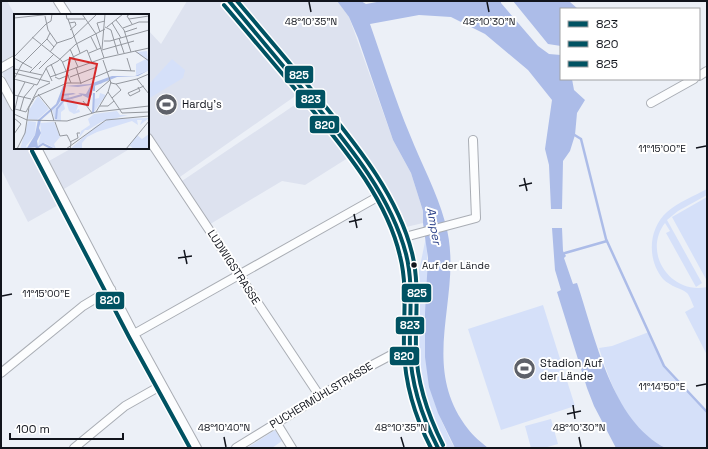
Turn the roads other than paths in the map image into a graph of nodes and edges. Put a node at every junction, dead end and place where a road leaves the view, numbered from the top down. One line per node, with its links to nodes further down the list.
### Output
1 (58, 1): 3 (street)
2 (229, 1): 13 (street)
3 (66, 14)
4 (14, 61): 5 (street)
5 (1, 68)
6 (692, 80): 8 (street)
7 (1, 81): 9 (street)
8 (651, 103)
9 (14, 105)
10 (149, 140): 15 (street, LUDWIGSTRASSE)
11 (473, 140): 14 (street)
12 (38, 149): 16 (street)
13 (381, 195): 14 (street); 15 (street)
14 (401, 238): 18 (street)
15 (239, 275): 17 (street); 21 (street, LUDWIGSTRASSE)
16 (111, 289): 17 (street); 19 (street)
17 (134, 334): 20 (street)
18 (410, 350): 21 (street, PUCHERMÜHLSTRASSE); 27 (street)
19 (1, 374)
20 (162, 385): 23 (street); 24 (street)
21 (319, 396): 22 (street, PUCHERMÜHLSTRASSE)
22 (276, 422): 25 (street, PUCHERMÜHLSTRASSE); 26 (street)
23 (74, 448)
24 (197, 448)
25 (236, 448)
26 (292, 448)
27 (438, 448)

